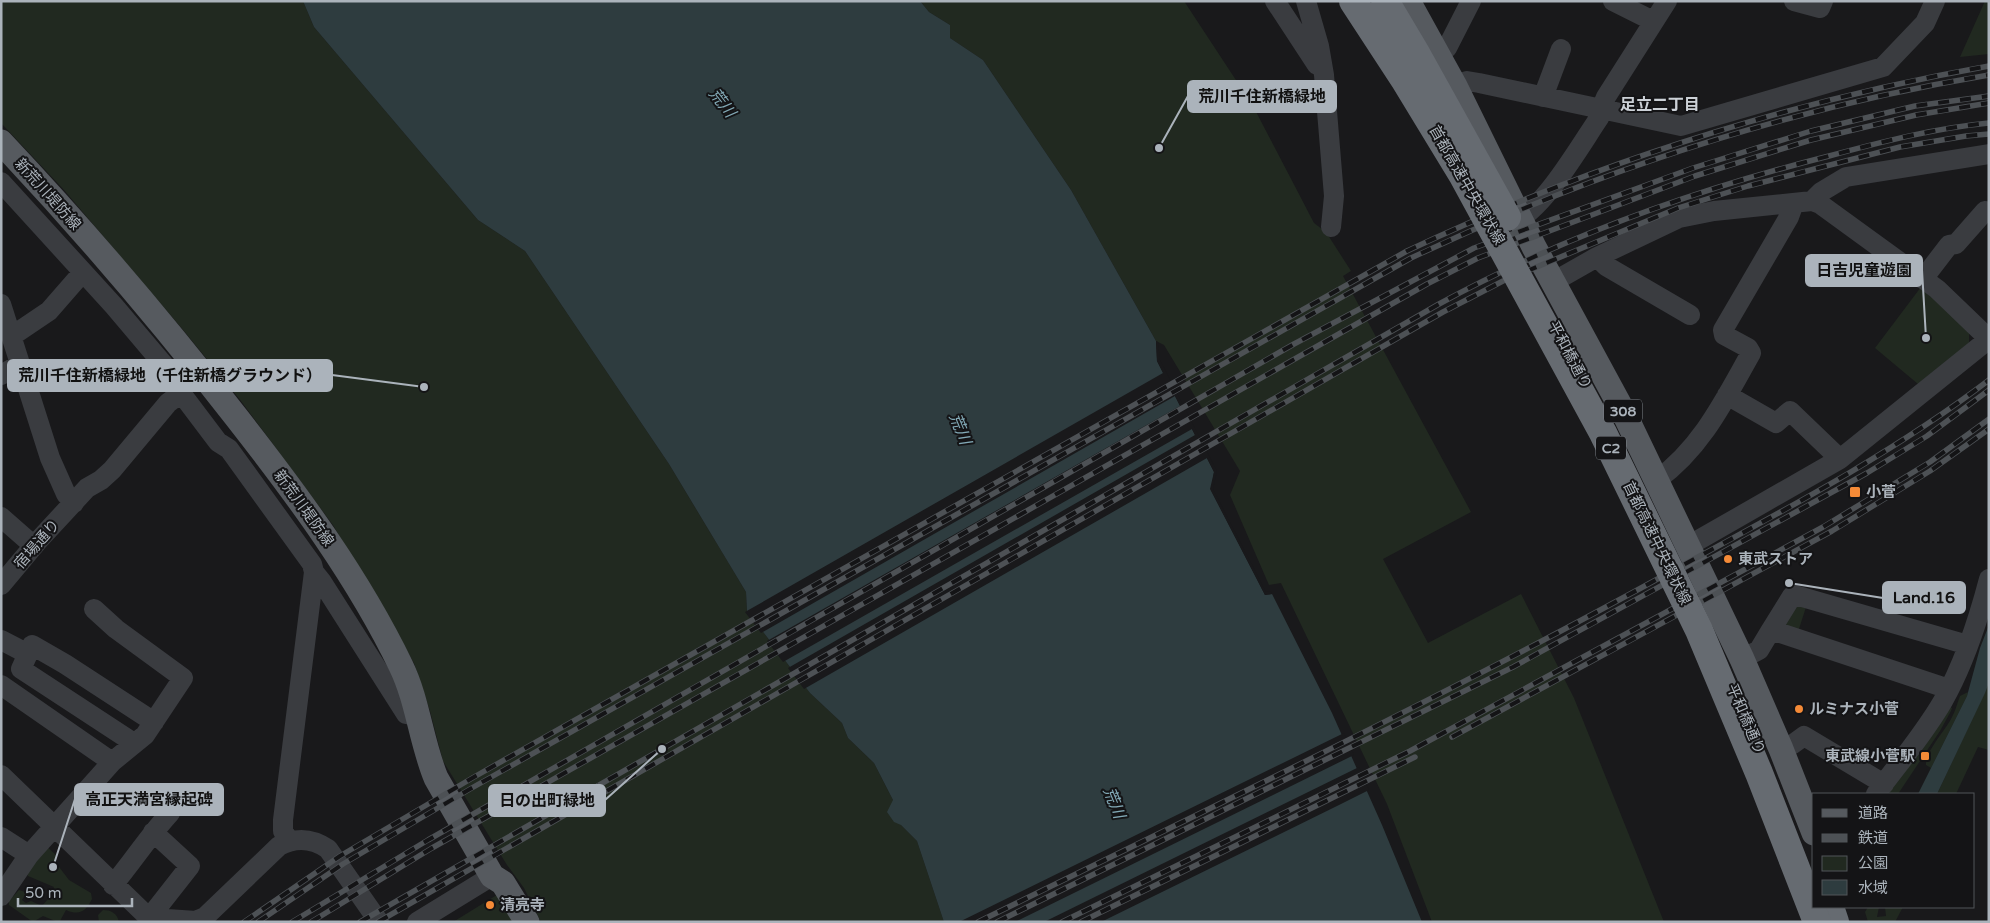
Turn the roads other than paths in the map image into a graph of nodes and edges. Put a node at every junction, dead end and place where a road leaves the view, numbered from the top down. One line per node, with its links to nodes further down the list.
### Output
1 (1275, 1): 17 (street)
2 (1306, 1): 17 (street)
3 (1352, 1): 21 (highway, 首都高速中央環状線 / C2, bridge)
4 (1369, 1): 21 (highway, bridge); 76 (main road, 平和橋通り / 308)
5 (1385, 1): 24 (highway, 首都高速中央環状線 / C2, bridge)
6 (1400, 1): 24 (highway, bridge)
7 (1408, 1): 16 (main road, 平和橋通り / 308)
8 (1471, 1): 16 (street)
9 (1613, 1): 14 (street)
10 (1667, 1): 14 (street)
11 (1794, 1): 13 (street)
12 (1934, 1): 20 (street)
13 (1821, 5)
14 (1653, 21): 20 (street)
15 (1561, 49): 19 (street)
16 (1437, 53): 18 (main road, 平和橋通り / 308)
17 (1324, 75): 29 (street)
18 (1455, 86): 19 (street); 28 (main road, 平和橋通り / 308)
19 (1543, 97): 20 (street)
20 (1601, 109): 28 (street)
21 (1442, 139): 86 (highway, 首都高速中央環状線 / C2, bridge)
22 (1, 142): 59 (main road, 新荒川堤防線)
23 (1989, 154): 26 (street)
24 (1481, 168): 73 (highway, 首都高速中央環状線 / C2, bridge)
25 (1, 182): 31 (street)
26 (1803, 202): 30 (street); 32 (street); 41 (street)
27 (1985, 211): 32 (street)
28 (1520, 220): 33 (main road, 平和橋通り / 308)
29 (1331, 227)
30 (1597, 256): 33 (street); 35 (street)
31 (83, 272): 36 (street); 40 (street)
32 (1923, 279): 37 (street)
33 (1553, 282): 43 (main road, 平和橋通り / 308)
34 (1, 304): 36 (street)
35 (1690, 315)
36 (12, 336): 38 (street)
37 (1989, 339): 42 (street)
38 (20, 364): 39 (street); 44 (street)
39 (1, 375)
40 (181, 393): 44 (street, 宿場通り); 48 (street)
41 (1727, 395): 42 (street); 43 (street)
42 (1840, 459): 47 (street)
43 (1656, 480): 47 (main road, 平和橋通り / 308)
44 (74, 503): 46 (street, 宿場通り)
45 (1, 517): 46 (street)
46 (34, 546): 50 (street, 宿場通り)
47 (1688, 546): 56 (main road, 平和橋通り / 308)
48 (314, 572): 59 (street); 71 (street)
49 (1989, 579): 54 (street)
50 (2, 581)
51 (94, 609): 60 (street)
52 (1771, 630): 54 (street); 56 (street); 58 (street)
53 (1, 640): 55 (street)
54 (1968, 645): 58 (street)
55 (28, 654): 60 (street); 61 (street)
56 (1742, 659): 62 (main road, 平和橋通り / 308)
57 (1, 686): 63 (street)
58 (1949, 689): 65 (street)
59 (417, 716): 75 (main road, 新荒川堤防線)
60 (154, 722): 61 (street)
61 (134, 743): 63 (street)
62 (1781, 749): 65 (street); 68 (main road, 平和橋通り / 308)
63 (112, 762): 67 (street)
64 (1, 775): 67 (street)
65 (1880, 789)
66 (170, 813): 69 (street)
67 (55, 828): 72 (street); 77 (street)
68 (1812, 828)
69 (153, 832): 77 (street); 82 (street)
70 (1, 837): 72 (street)
71 (289, 841): 82 (street); 83 (street)
72 (29, 855): 74 (street)
73 (1812, 858)
74 (7, 872): 78 (street)
75 (492, 876): 84 (street); 85 (main road, 新荒川堤防線)
76 (1812, 884)
77 (113, 885): 82 (street)
78 (1, 896)
79 (1820, 908): 87 (main road)
80 (1830, 908): 88 (highway)
81 (1840, 908): 89 (main road)
82 (150, 917)
83 (379, 922)
84 (417, 922)
85 (527, 922)
86 (1817, 922)
87 (1826, 922)
88 (1835, 922)
89 (1846, 922)

